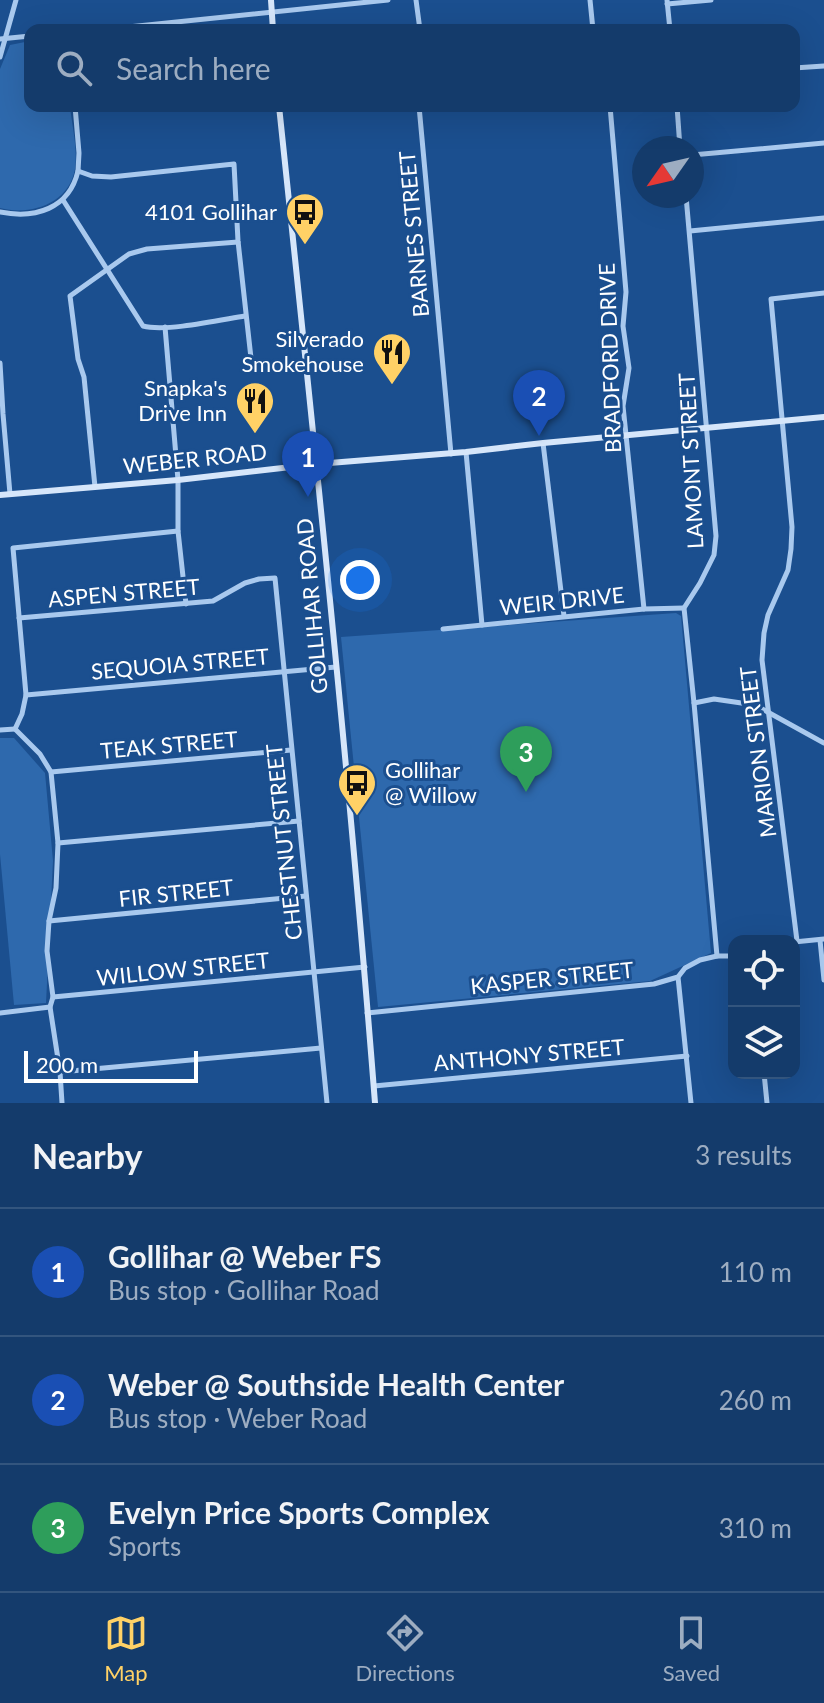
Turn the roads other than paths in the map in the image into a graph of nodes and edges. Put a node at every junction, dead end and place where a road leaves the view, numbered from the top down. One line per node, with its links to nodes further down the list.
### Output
1 (16, 0): 15 (street)
2 (271, 0): 8 (main road)
3 (388, 0): 8 (street)
4 (416, 0): 11 (street)
5 (590, 0): 12 (street)
6 (711, 0): 7 (street)
7 (667, 2): 13 (street)
8 (272, 12): 9 (street); 10 (main road)
9 (157, 24)
10 (273, 24)
11 (419, 24)
12 (592, 24)
13 (669, 24)
14 (24, 37): 15 (street)
15 (3, 39): 16 (street)
16 (0, 57)
17 (824, 66): 18 (street)
18 (800, 68)
19 (76, 112): 27 (street)
20 (280, 112): 48 (main road, GOLLIHAR ROAD)
21 (420, 112): 47 (street, BARNES STREET)
22 (611, 112): 44 (street, BRADFORD DRIVE)
23 (677, 112): 24 (street)
24 (679, 136)
25 (824, 143): 26 (street)
26 (704, 154)
27 (78, 171): 28 (street); 33 (street)
28 (63, 200): 30 (street); 34 (street)
29 (687, 208): 32 (street, LAMONT STREET)
30 (0, 212)
31 (824, 218): 32 (street)
32 (690, 231): 43 (street, LAMONT STREET)
33 (238, 241): 34 (street); 36 (street)
34 (107, 271): 37 (street); 50 (street)
35 (824, 293): 42 (street, MARION STREET)
36 (245, 316): 37 (street); 39 (street)
37 (165, 327): 49 (street)
38 (0, 363): 40 (street)
39 (252, 367)
40 (1, 414): 51 (street)
41 (824, 417): 42 (main road, WEBER ROAD)
42 (782, 421): 43 (main road, WEBER ROAD); 66 (street, MARION STREET)
43 (707, 428): 44 (main road, WEBER ROAD); 56 (street, LAMONT STREET)
44 (627, 435): 45 (main road, WEBER ROAD); 57 (street, BRADFORD DRIVE)
45 (543, 443): 46 (main road, WEBER ROAD); 58 (street)
46 (466, 452): 47 (main road, WEBER ROAD); 60 (street)
47 (451, 454): 48 (main road, WEBER ROAD)
48 (317, 464): 49 (main road, WEBER ROAD); 62 (main road, GOLLIHAR ROAD)
49 (178, 480): 50 (main road, WEBER ROAD); 53 (street)
50 (95, 487): 51 (main road, WEBER ROAD)
51 (10, 494): 52 (main road, WEBER ROAD)
52 (0, 495)
53 (178, 531): 55 (street); 59 (street)
54 (275, 578): 55 (street, ASPEN STREET); 63 (street, CHESTNUT STREET)
55 (186, 604): 59 (street, ASPEN STREET)
56 (684, 608): 57 (street, WEIR DRIVE); 65 (street)
57 (644, 609): 58 (street, WEIR DRIVE)
58 (564, 616): 60 (street, WEIR DRIVE)
59 (19, 618): 64 (street)
60 (482, 625): 61 (street, WEIR DRIVE)
61 (443, 629)
62 (336, 667): 63 (street, SEQUOIA STREET); 81 (main road, GOLLIHAR ROAD)
63 (284, 671): 64 (street, SEQUOIA STREET); 70 (street, CHESTNUT STREET)
64 (26, 695): 67 (street)
65 (694, 703): 66 (street); 79 (street)
66 (769, 714): 69 (street); 76 (street, MARION STREET)
67 (15, 729): 68 (street); 71 (street)
68 (0, 730)
69 (824, 743)
70 (291, 750): 71 (street, TEAK STREET); 72 (street, CHESTNUT STREET)
71 (51, 772): 73 (street)
72 (299, 821): 73 (street); 74 (street, CHESTNUT STREET)
73 (58, 843): 75 (street)
74 (306, 896): 75 (street, FIR STREET); 82 (street, CHESTNUT STREET)
75 (49, 921): 85 (street)
76 (795, 935)
77 (822, 939): 78 (street); 84 (street)
78 (800, 941)
79 (717, 956): 80 (street, KASPER STREET); 83 (street, KASPER STREET)
80 (728, 956)
81 (365, 967): 82 (street, WILLOW STREET); 88 (main road, GOLLIHAR ROAD)
82 (314, 972): 85 (street, WILLOW STREET); 89 (street, CHESTNUT STREET)
83 (678, 977): 88 (street, KASPER STREET); 90 (street)
84 (824, 980)
85 (53, 997): 86 (street)
86 (50, 1007): 87 (street); 91 (street)
87 (0, 1013)
88 (367, 1013): 93 (main road, GOLLIHAR ROAD)
89 (321, 1048): 91 (street); 95 (street, CHESTNUT STREET)
90 (687, 1056): 93 (street, ANTHONY STREET); 97 (street)
91 (60, 1072): 94 (street)
92 (765, 1079): 98 (street)
93 (374, 1086): 96 (main road, GOLLIHAR ROAD)
94 (62, 1103)
95 (327, 1103)
96 (375, 1103)
97 (691, 1103)
98 (767, 1103)

